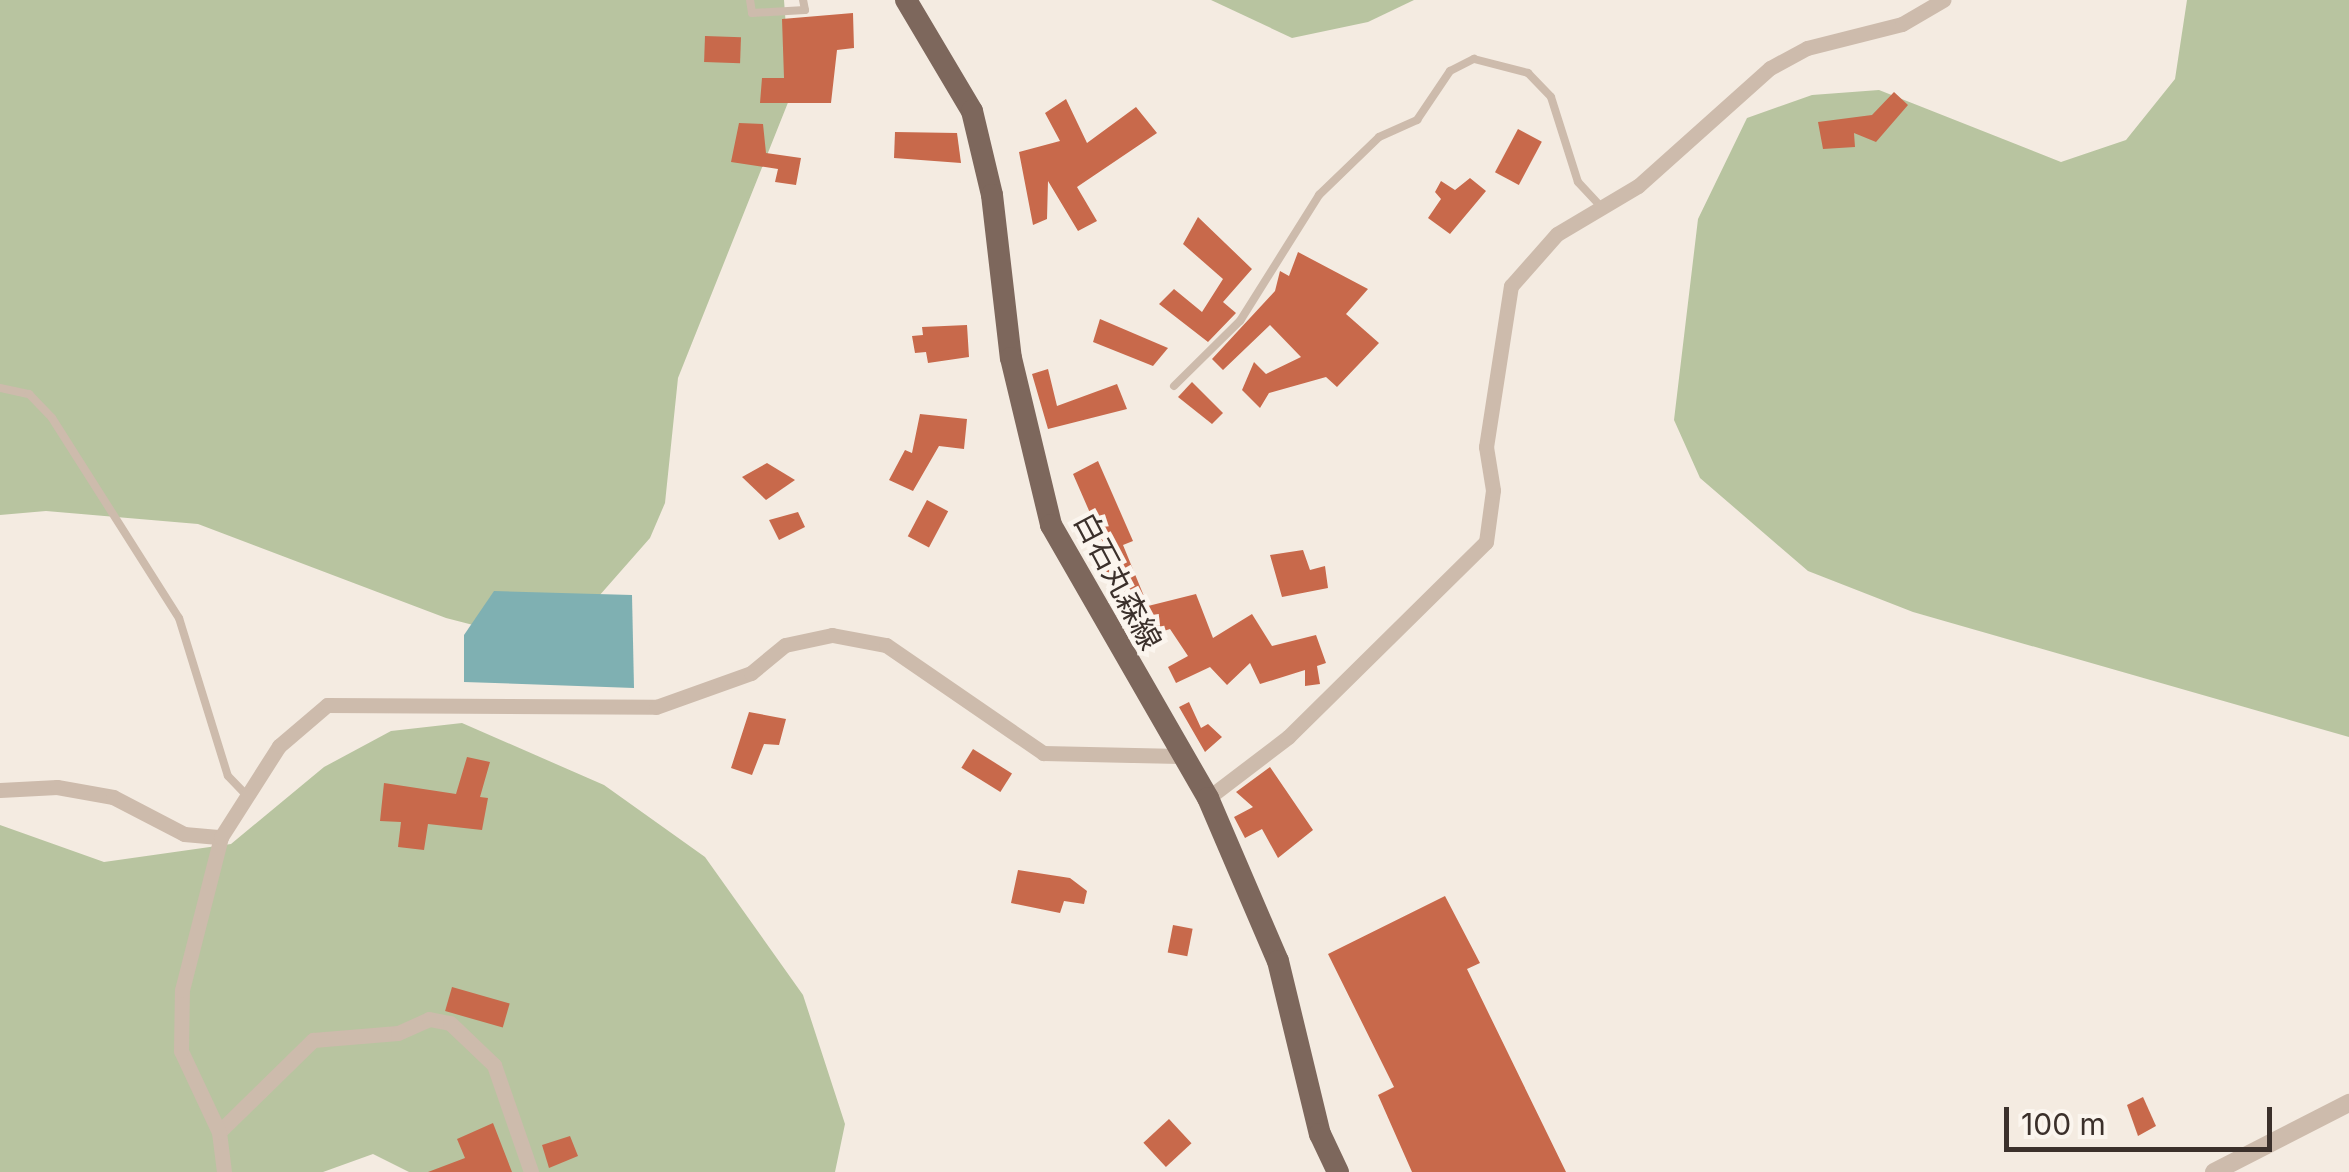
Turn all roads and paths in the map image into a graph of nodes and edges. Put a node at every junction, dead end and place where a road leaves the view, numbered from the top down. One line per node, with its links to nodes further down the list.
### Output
1 (750, 0): 2 (lane)
2 (804, 0)
3 (906, 0): 8 (main road, 白石丸森線)
4 (1942, 0): 5 (street)
5 (1601, 208): 6 (lane); 11 (street)
6 (1174, 386)
7 (0, 388): 10 (lane)
8 (1180, 756): 10 (street); 11 (main road, 白石丸森線)
9 (0, 790): 12 (street)
10 (248, 796): 12 (street)
11 (1208, 798): 17 (main road, 白石丸森線)
12 (221, 837): 14 (street)
13 (2349, 1103): 18 (street)
14 (219, 1132): 15 (street); 16 (street)
15 (224, 1172)
16 (531, 1172)
17 (1338, 1172)
18 (2214, 1172)

